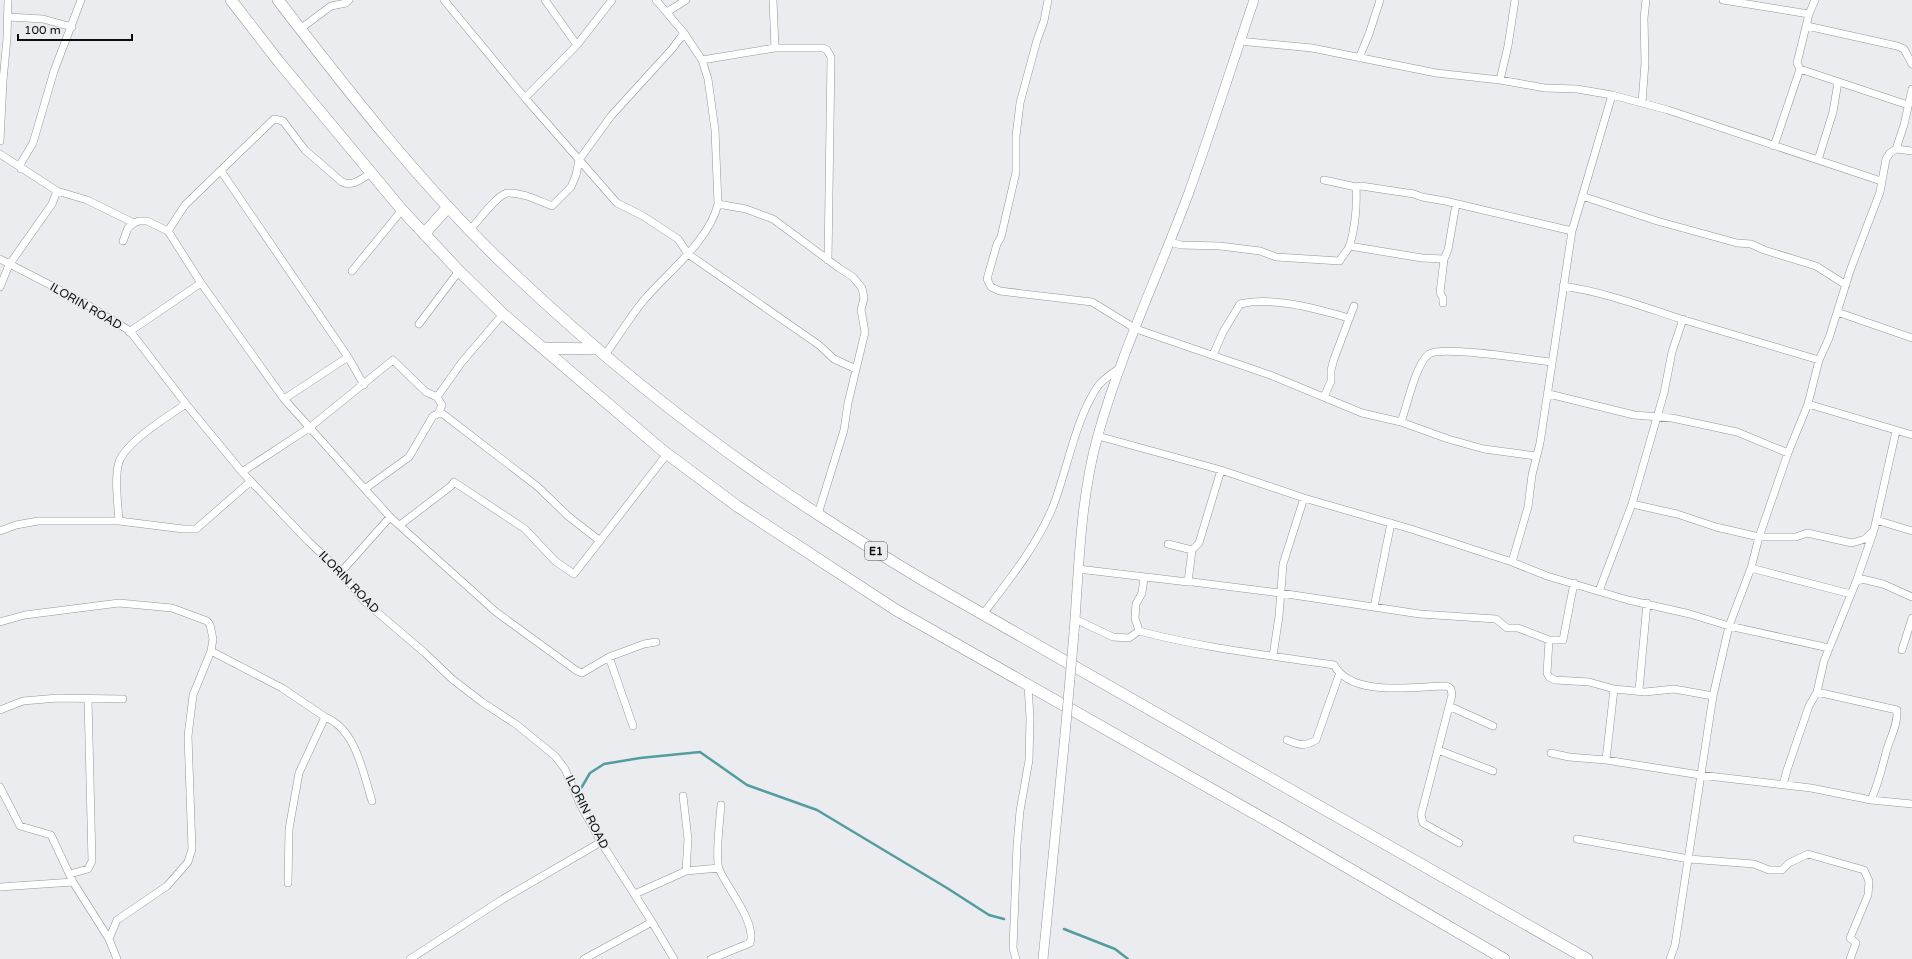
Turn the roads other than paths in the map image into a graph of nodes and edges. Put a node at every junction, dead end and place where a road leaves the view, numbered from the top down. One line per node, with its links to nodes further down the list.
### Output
1 (8, 0): 22 (street)
2 (81, 0): 23 (street)
3 (231, 0): 50 (highway)
4 (278, 0): 25 (highway, E1)
5 (349, 0): 25 (street)
6 (444, 0): 38 (street)
7 (545, 0): 28 (street)
8 (612, 0): 28 (street)
9 (656, 0): 20 (street)
10 (686, 0): 20 (street)
11 (773, 0): 29 (street)
12 (1048, 0): 86 (street)
13 (1254, 0): 27 (main road)
14 (1380, 0): 30 (street)
15 (1514, 0): 34 (street)
16 (1646, 0): 39 (street)
17 (1723, 0): 19 (street)
18 (1815, 0): 21 (street)
19 (1762, 3): 21 (street)
20 (667, 12): 26 (street)
21 (1809, 14): 24 (street)
22 (8, 17): 23 (street); 41 (street)
23 (72, 26): 48 (street)
24 (1806, 26): 32 (street); 33 (street)
25 (300, 29): 58 (highway, E1)
26 (684, 33): 31 (street); 46 (street)
27 (1240, 41): 30 (street); 66 (main road)
28 (577, 45): 38 (street)
29 (775, 48): 31 (street); 70 (street)
30 (1359, 58): 34 (street)
31 (702, 60): 56 (street)
32 (1912, 64)
33 (1800, 69): 35 (street); 42 (street)
34 (1500, 80): 37 (street)
35 (1838, 82): 40 (street); 47 (street)
36 (1912, 89): 40 (street)
37 (1612, 95): 39 (street); 55 (street)
38 (525, 98): 46 (street)
39 (1642, 103): 42 (street)
40 (1908, 105): 43 (street)
41 (0, 141)
42 (1774, 146): 47 (street)
43 (1896, 149): 44 (street); 52 (street)
44 (1912, 151)
45 (0, 154): 48 (street)
46 (579, 160): 61 (street); 68 (street)
47 (1818, 160): 52 (street)
48 (21, 169): 54 (street)
49 (221, 171): 50 (street); 62 (street); 92 (street)
50 (371, 173): 59 (highway)
51 (1324, 180): 53 (street)
52 (1881, 181): 76 (street)
53 (1356, 187): 57 (street); 67 (street)
54 (57, 191): 60 (street); 72 (street)
55 (1582, 196): 63 (street); 76 (street)
56 (718, 204): 68 (street); 70 (street)
57 (1456, 204): 63 (street); 71 (street)
58 (448, 207): 61 (highway, E1); 64 (highway)
59 (402, 210): 64 (highway); 73 (street)
60 (134, 223): 62 (street); 65 (street)
61 (470, 230): 90 (highway, E1)
62 (168, 231): 75 (street)
63 (1572, 231): 77 (street)
64 (424, 234): 74 (highway)
65 (123, 241)
66 (1170, 242): 67 (street); 86 (main road)
67 (1349, 246): 71 (street)
68 (688, 254): 90 (street); 96 (street)
69 (0, 259): 72 (street, ILORIN ROAD)
70 (828, 260): 96 (street)
71 (1444, 260): 79 (street)
72 (10, 264): 78 (street); 87 (street, ILORIN ROAD)
73 (352, 270)
74 (459, 271): 82 (highway); 85 (street)
75 (201, 283): 87 (street); 101 (street)
76 (1846, 285): 81 (street)
77 (1563, 286): 84 (street); 94 (street)
78 (0, 287)
79 (1443, 303)
80 (1354, 306): 83 (street)
81 (1837, 312): 88 (street); 93 (street)
82 (503, 314): 89 (highway); 99 (street)
83 (1350, 318): 91 (street); 100 (street)
84 (1683, 319): 93 (street); 105 (street)
85 (420, 324)
86 (1136, 329): 91 (street); 95 (main road)
87 (129, 332): 102 (street, ILORIN ROAD)
88 (1912, 338)
89 (543, 348): 90 (highway); 112 (highway)
90 (601, 352): 120 (highway, E1)
91 (1213, 355): 100 (street)
92 (348, 357): 97 (street); 101 (street)
93 (1819, 360): 103 (street)
94 (1552, 362): 98 (street); 106 (street)
95 (1121, 366): 110 (main road); 147 (street)
96 (856, 369): 120 (street)
97 (364, 385): 99 (street); 107 (street)
98 (1548, 394): 105 (street); 113 (street)
99 (437, 396): 104 (street)
100 (1324, 397): 106 (street)
101 (284, 399): 107 (street)
102 (186, 404): 115 (street, ILORIN ROAD); 123 (street)
103 (1808, 404): 108 (street); 111 (street)
104 (438, 414): 117 (street); 130 (street)
105 (1656, 416): 111 (street); 119 (street)
106 (1401, 422): 113 (street)
107 (309, 428): 115 (street); 117 (street)
108 (1896, 431): 109 (street); 122 (street)
109 (1912, 435)
110 (1098, 436): 114 (street); 135 (main road)
111 (1788, 453): 129 (street)
112 (667, 454): 130 (street); 161 (highway)
113 (1536, 456): 133 (street)
114 (1221, 470): 118 (street); 132 (street)
115 (242, 472): 116 (street, ILORIN ROAD)
116 (251, 482): 123 (street); 136 (street, ILORIN ROAD)
117 (366, 488): 121 (street)
118 (1304, 498): 124 (street); 142 (street)
119 (1632, 504): 129 (street); 141 (street)
120 (818, 514): 147 (highway, E1)
121 (390, 517): 125 (street); 136 (street)
122 (1876, 520): 127 (street); 128 (street)
123 (119, 521): 126 (street)
124 (1391, 523): 133 (street); 146 (street)
125 (400, 526): 130 (street); 159 (street)
126 (0, 530)
127 (1874, 530): 129 (street); 139 (street)
128 (1912, 531)
129 (1759, 537): 134 (street)
130 (600, 541)
131 (1168, 544): 132 (street)
132 (1192, 550): 138 (street)
133 (1512, 562): 140 (street)
134 (1751, 568): 143 (street); 151 (street)
135 (1078, 569): 137 (street); 149 (main road)
136 (341, 572): 187 (street, ILORIN ROAD)
137 (1144, 578): 138 (street); 152 (street)
138 (1185, 581): 142 (street)
139 (1856, 582): 143 (street); 144 (street)
140 (1574, 583): 141 (street); 153 (street)
141 (1599, 591): 145 (street)
142 (1280, 593): 146 (street); 158 (street)
143 (1851, 594): 155 (street)
144 (1912, 597)
145 (1647, 603): 151 (street); 163 (street)
146 (1374, 607): 153 (street)
147 (983, 614): 207 (highway, E1)
148 (1912, 618): 156 (street)
149 (1075, 619): 152 (street); 205 (main road, bridge)
150 (0, 622): 157 (street)
151 (1729, 626): 155 (street); 165 (street)
152 (1139, 631): 158 (street)
153 (1549, 640): 162 (street)
154 (656, 642): 159 (street)
155 (1829, 648): 164 (street)
156 (1902, 650)
157 (211, 651): 170 (street); 198 (street)
158 (1273, 656): 160 (street)
159 (609, 657): 171 (street)
160 (1339, 675): 168 (street); 173 (street)
161 (1028, 685): 204 (street); 206 (highway)
162 (1614, 689): 163 (street); 176 (street)
163 (1639, 690): 165 (street)
164 (1817, 692): 179 (street); 182 (street)
165 (1713, 696): 178 (street)
166 (88, 699): 167 (street); 169 (street); 192 (street)
167 (124, 699)
168 (1449, 706): 172 (street); 174 (street)
169 (0, 710)
170 (325, 717): 183 (street); 194 (street)
171 (633, 726)
172 (1493, 726)
173 (1288, 740)
174 (1438, 750): 177 (street); 188 (street)
175 (1551, 753): 176 (street)
176 (1606, 760): 178 (street)
177 (1493, 771)
178 (1700, 775): 179 (street); 189 (street)
179 (1784, 785): 182 (street)
180 (0, 787): 192 (street)
181 (683, 796): 191 (street)
182 (1871, 800): 184 (street)
183 (372, 801)
184 (1912, 804)
185 (721, 805): 190 (street)
186 (1577, 839): 189 (street)
187 (601, 842): 196 (street, ILORIN ROAD); 200 (street)
188 (1459, 843)
189 (1689, 858): 208 (street); 209 (street)
190 (719, 868): 191 (street); 203 (street)
191 (686, 871): 196 (street)
192 (70, 874): 193 (street)
193 (74, 882): 195 (street); 198 (street)
194 (288, 883)
195 (0, 887)
196 (635, 894): 197 (street, ILORIN ROAD)
197 (652, 922): 201 (street); 202 (street, ILORIN ROAD)
198 (109, 939): 199 (street)
199 (117, 959)
200 (410, 959)
201 (584, 959)
202 (674, 959)
203 (711, 959)
204 (1016, 959)
205 (1044, 959)
206 (1504, 959)
207 (1587, 959)
208 (1670, 959)
209 (1850, 959)

